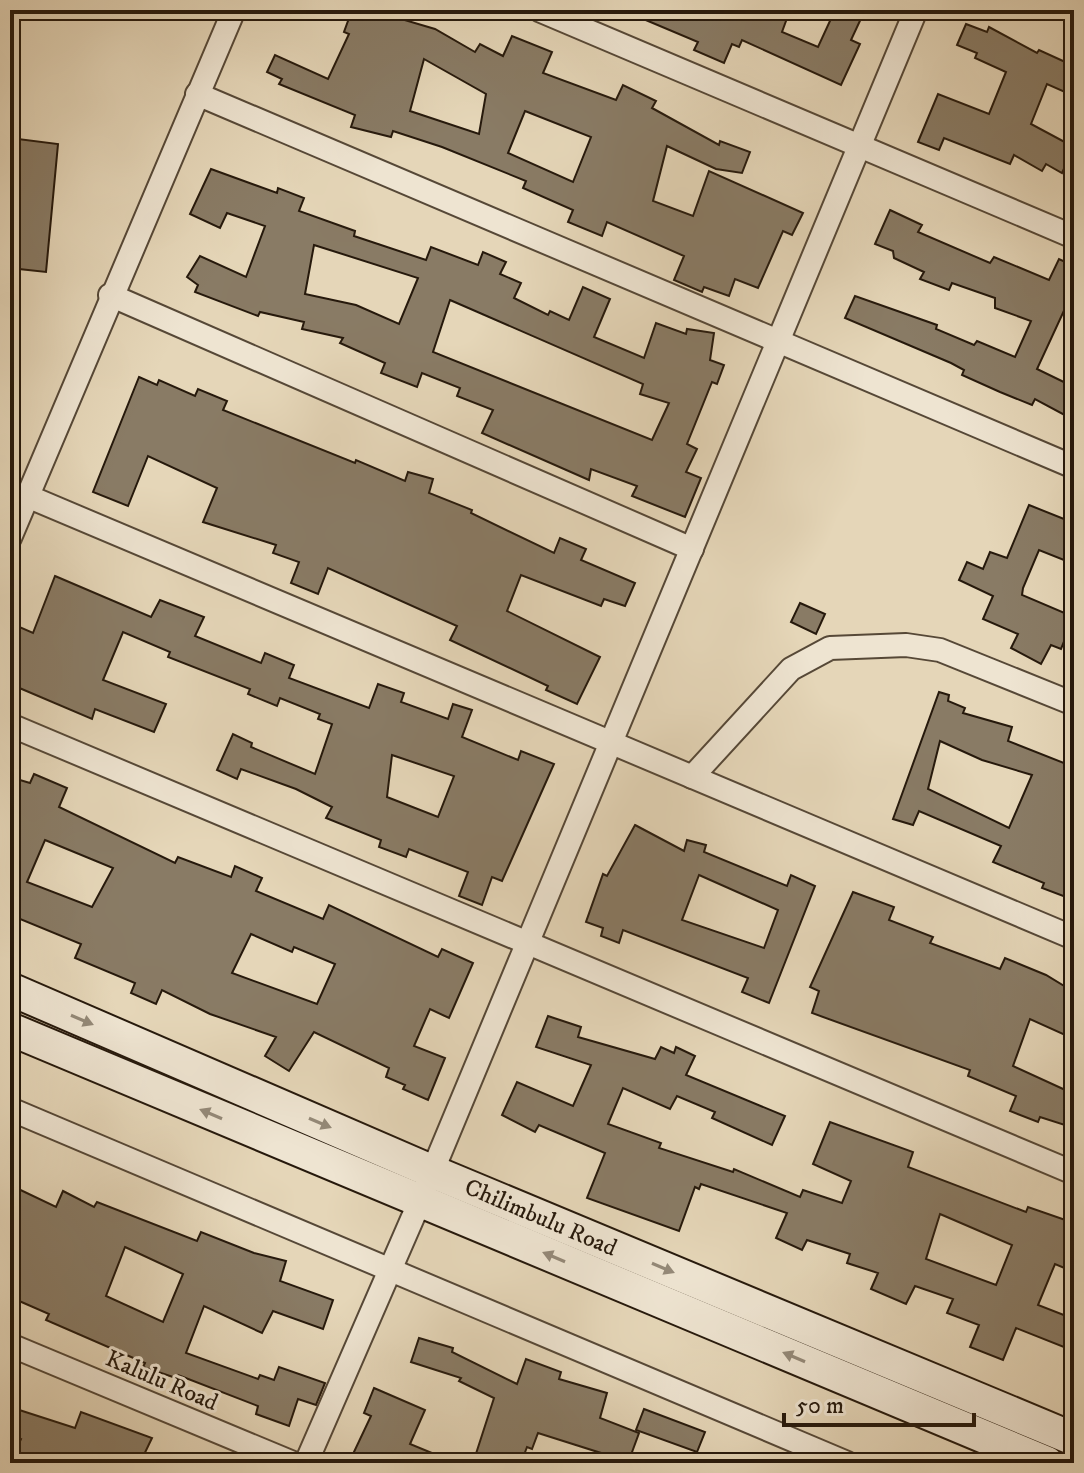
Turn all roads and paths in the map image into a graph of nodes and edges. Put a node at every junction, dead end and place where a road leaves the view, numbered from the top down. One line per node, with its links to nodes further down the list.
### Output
1 (234, 10): 4 (street)
2 (539, 10): 5 (street)
3 (916, 10): 5 (street)
4 (197, 94): 7 (street); 8 (street)
5 (860, 146): 6 (street); 8 (street)
6 (1074, 237)
7 (110, 295): 10 (street); 12 (street)
8 (780, 341): 9 (street); 12 (street)
9 (1074, 467)
10 (27, 496): 11 (street); 15 (street)
11 (10, 538)
12 (692, 549): 15 (street)
13 (1074, 704): 16 (street)
14 (10, 725): 18 (street)
15 (611, 743): 16 (street); 18 (street)
16 (692, 777): 17 (street)
17 (1074, 938)
18 (526, 943): 22 (street); 23 (street)
19 (10, 989): 23 (main road, Chilimbulu Road, one-way to 23)
20 (10, 1029): 23 (main road, Chilimbulu Road, one-way to 20)
21 (10, 1109): 24 (street)
22 (1074, 1173)
23 (425, 1186): 24 (street); 26 (main road, Chilimbulu Road, one-way to 26); 30 (main road, Chilimbulu Road, one-way to 23)
24 (390, 1270): 28 (street); 29 (street)
25 (10, 1345): 27 (street, Kalulu Road)
26 (1074, 1438)
27 (293, 1463)
28 (306, 1463)
29 (847, 1463)
30 (1047, 1463)

